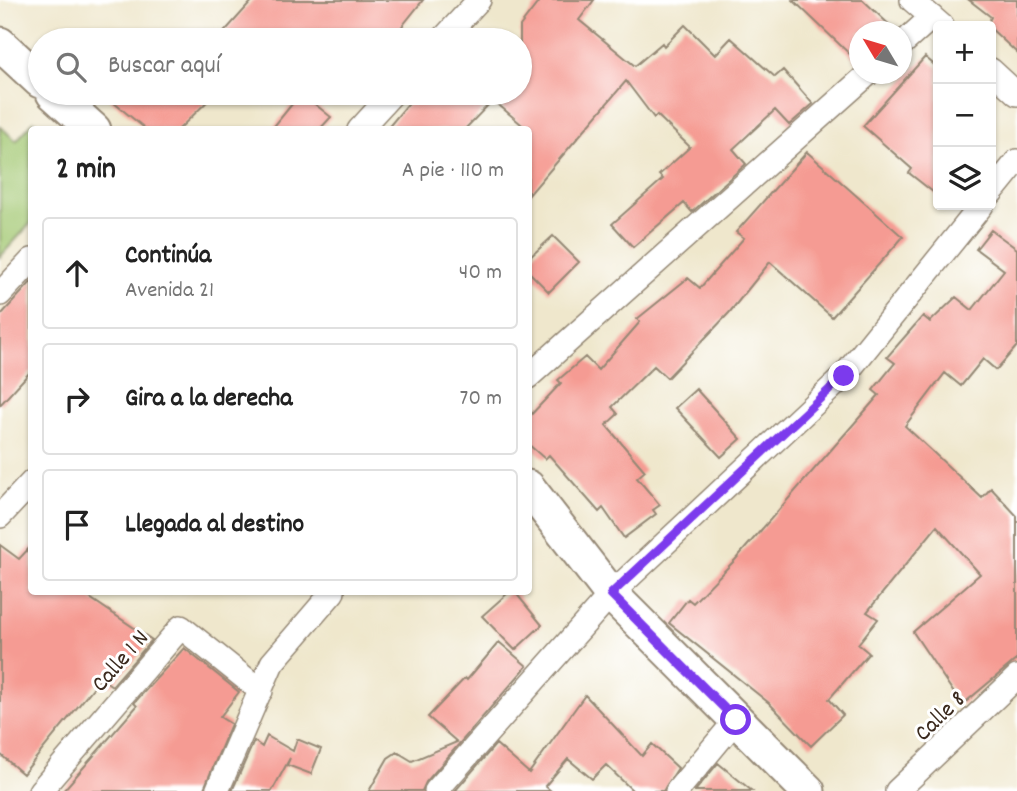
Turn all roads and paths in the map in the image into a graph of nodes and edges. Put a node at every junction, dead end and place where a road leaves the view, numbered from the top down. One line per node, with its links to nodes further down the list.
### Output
1 (479, 0): 5 (street)
2 (912, 0): 3 (street)
3 (936, 21)
4 (933, 24): 6 (street)
5 (453, 28)
6 (912, 37)
7 (0, 44): 8 (main road)
8 (28, 70)
9 (996, 75): 11 (street)
10 (857, 84): 21 (street)
11 (1017, 94)
12 (66, 105): 14 (main road)
13 (382, 105): 15 (street)
14 (90, 126)
15 (363, 126)
16 (1017, 161): 17 (street)
17 (996, 187)
18 (978, 210): 25 (street)
19 (28, 264): 20 (street)
20 (0, 294)
21 (532, 373)
22 (28, 486): 24 (street)
23 (532, 492): 25 (main road)
24 (0, 516)
25 (611, 594): 29 (main road); 32 (street)
26 (330, 595): 28 (street)
27 (1017, 677): 35 (street, Calle 8)
28 (261, 691): 30 (street, Calle 1 N); 31 (street)
29 (736, 720): 33 (street); 34 (main road)
30 (40, 791)
31 (217, 791)
32 (436, 791)
33 (677, 791)
34 (808, 791)
35 (897, 791)

